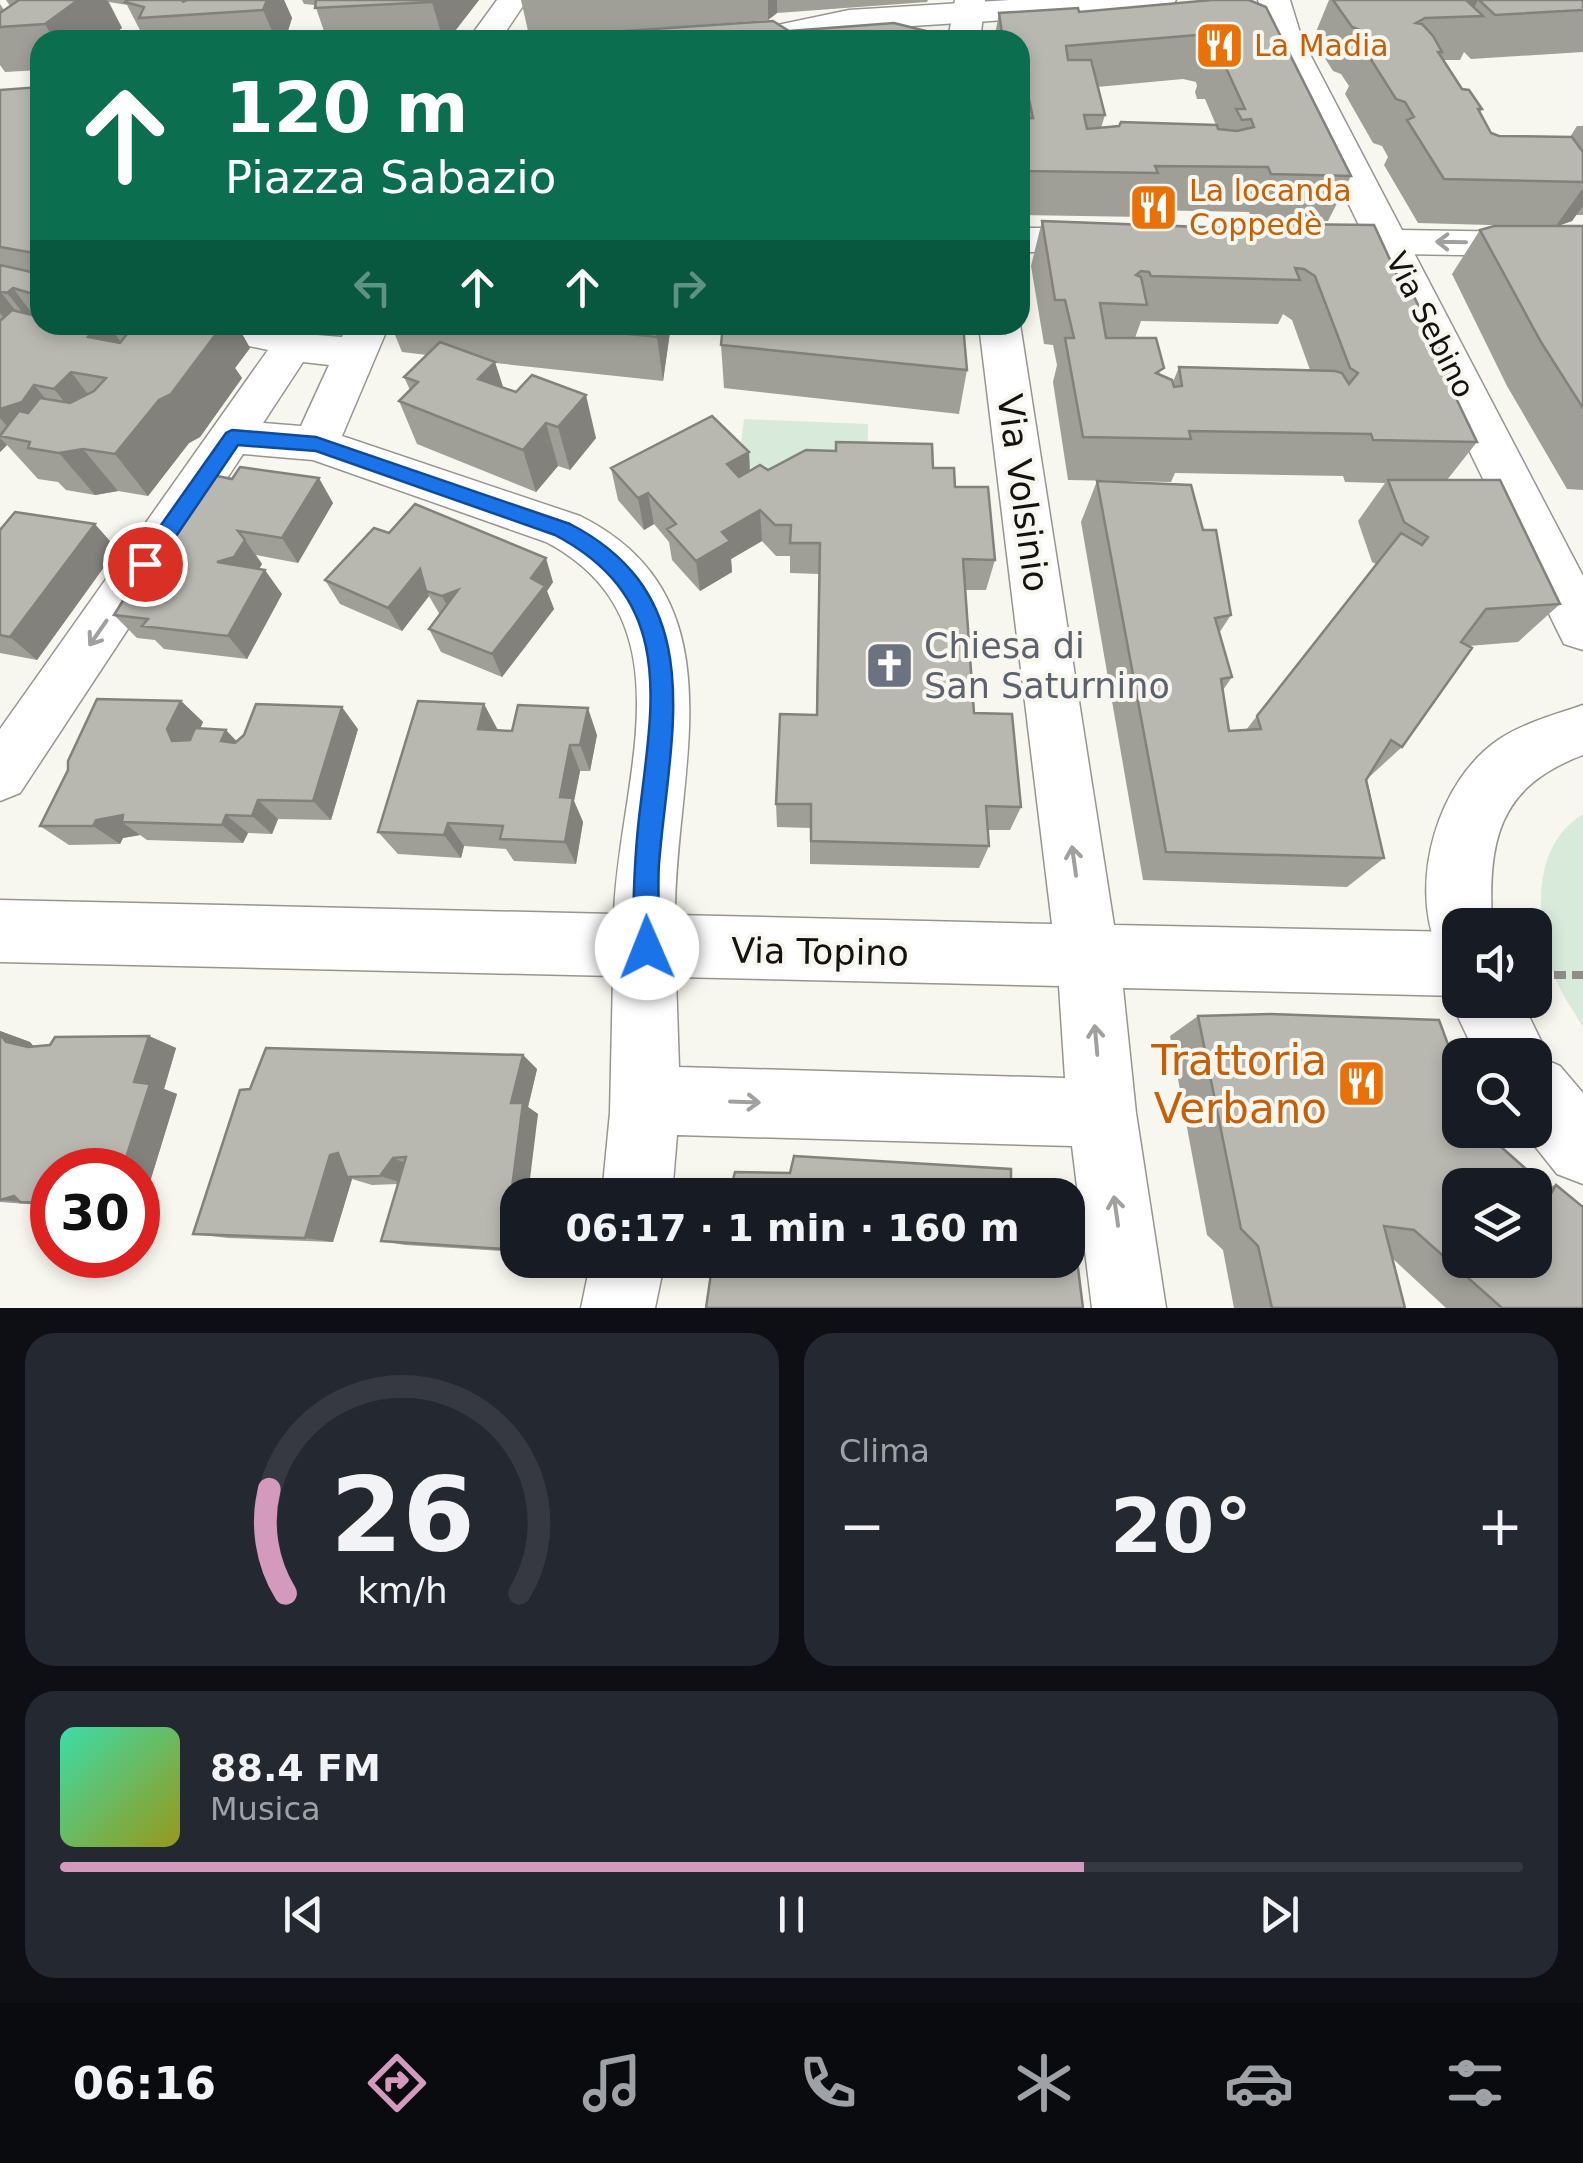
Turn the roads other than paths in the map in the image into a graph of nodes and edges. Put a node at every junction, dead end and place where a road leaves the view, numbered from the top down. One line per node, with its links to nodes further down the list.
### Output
1 (512, 0): 5 (street)
2 (1166, 15): 4 (street); 7 (street)
3 (1278, 16): 11 (street, Via Sebino)
4 (967, 18): 6 (street)
5 (491, 30)
6 (837, 30)
7 (1030, 39)
8 (1030, 240): 9 (street)
9 (1138, 240)
10 (1290, 241): 11 (street)
11 (1388, 241): 12 (street, one-way to 11); 19 (street, Via Sebino)
12 (1583, 245)
13 (263, 335): 16 (street)
14 (1001, 335): 25 (street, Via Volsinio, one-way to 14)
15 (363, 339): 16 (street); 18 (street)
16 (292, 347): 17 (street)
17 (242, 422): 18 (street); 21 (street, one-way to 21)
18 (322, 429): 24 (street)
19 (1583, 628)
20 (1583, 730): 22 (street)
21 (0, 775)
22 (1459, 908)
23 (0, 931): 24 (street, Via Topino)
24 (647, 948): 25 (street, Via Topino); 27 (street)
25 (1088, 958): 26 (street, Via Topino); 29 (street, Via Volsinio, one-way to 25)
26 (1442, 964)
27 (648, 1100): 29 (street, one-way to 29); 31 (street)
28 (1552, 1111): 30 (street)
29 (1102, 1112): 34 (street, one-way to 29)
30 (1583, 1148)
31 (639, 1178)
32 (624, 1278): 33 (street)
33 (618, 1308)
34 (1129, 1308)

